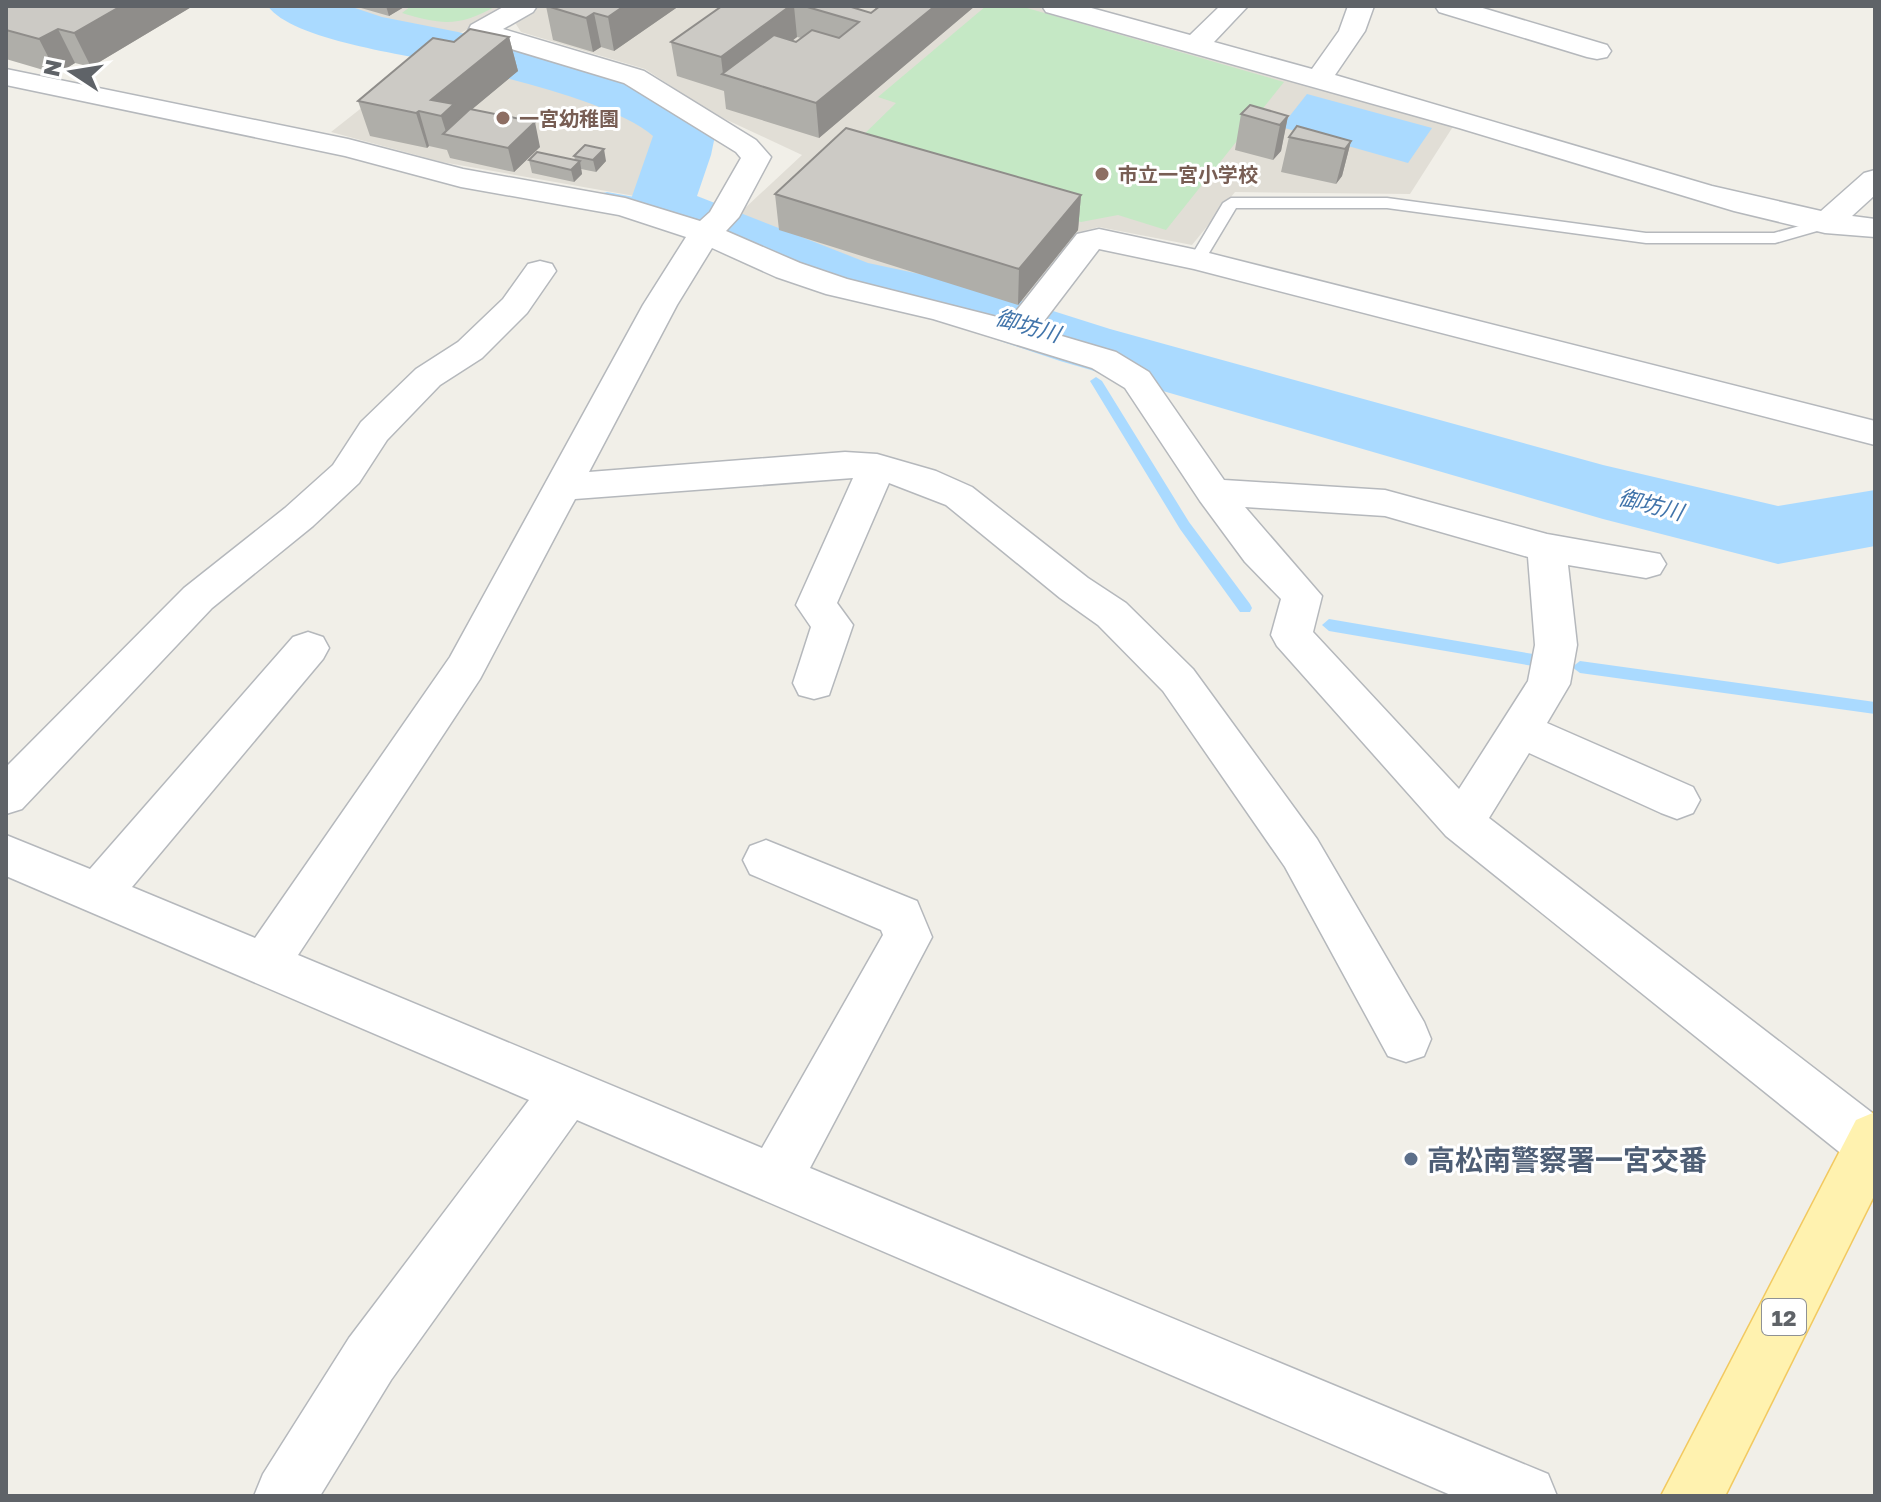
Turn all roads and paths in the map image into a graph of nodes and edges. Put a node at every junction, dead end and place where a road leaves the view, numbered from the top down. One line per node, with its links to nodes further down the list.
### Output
1 (524, 6): 12 (street)
2 (1055, 6): 6 (street)
3 (1235, 6): 6 (street)
4 (1361, 6): 9 (street)
5 (1448, 6): 7 (street)
6 (1195, 46): 9 (street)
7 (1597, 51)
8 (6, 77): 12 (street)
9 (1318, 80): 11 (street)
10 (1875, 179): 11 (street)
11 (1825, 224): 13 (street); 14 (lane)
12 (712, 226): 16 (street); 19 (street)
13 (1875, 228)
14 (1197, 260): 16 (street); 17 (street)
15 (540, 271): 26 (street)
16 (1020, 328): 20 (street)
17 (1875, 433)
18 (877, 467): 19 (street); 24 (street); 33 (street)
19 (565, 487): 32 (street)
20 (1213, 492): 21 (street); 28 (street)
21 (1547, 548): 22 (street); 25 (street)
22 (1646, 564)
23 (308, 648): 31 (street)
24 (814, 683)
25 (1520, 730): 27 (street); 28 (street)
26 (6, 796)
27 (1677, 800)
28 (1462, 823): 35 (street)
29 (6, 855): 31 (street)
30 (766, 860): 36 (street)
31 (97, 894): 32 (street)
32 (266, 962): 34 (street)
33 (1406, 1039)
34 (567, 1091): 36 (street); 37 (street)
35 (1873, 1141): 39 (main road, 12)
36 (774, 1180): 38 (street)
37 (285, 1496)
38 (1526, 1496)
39 (1692, 1496)

